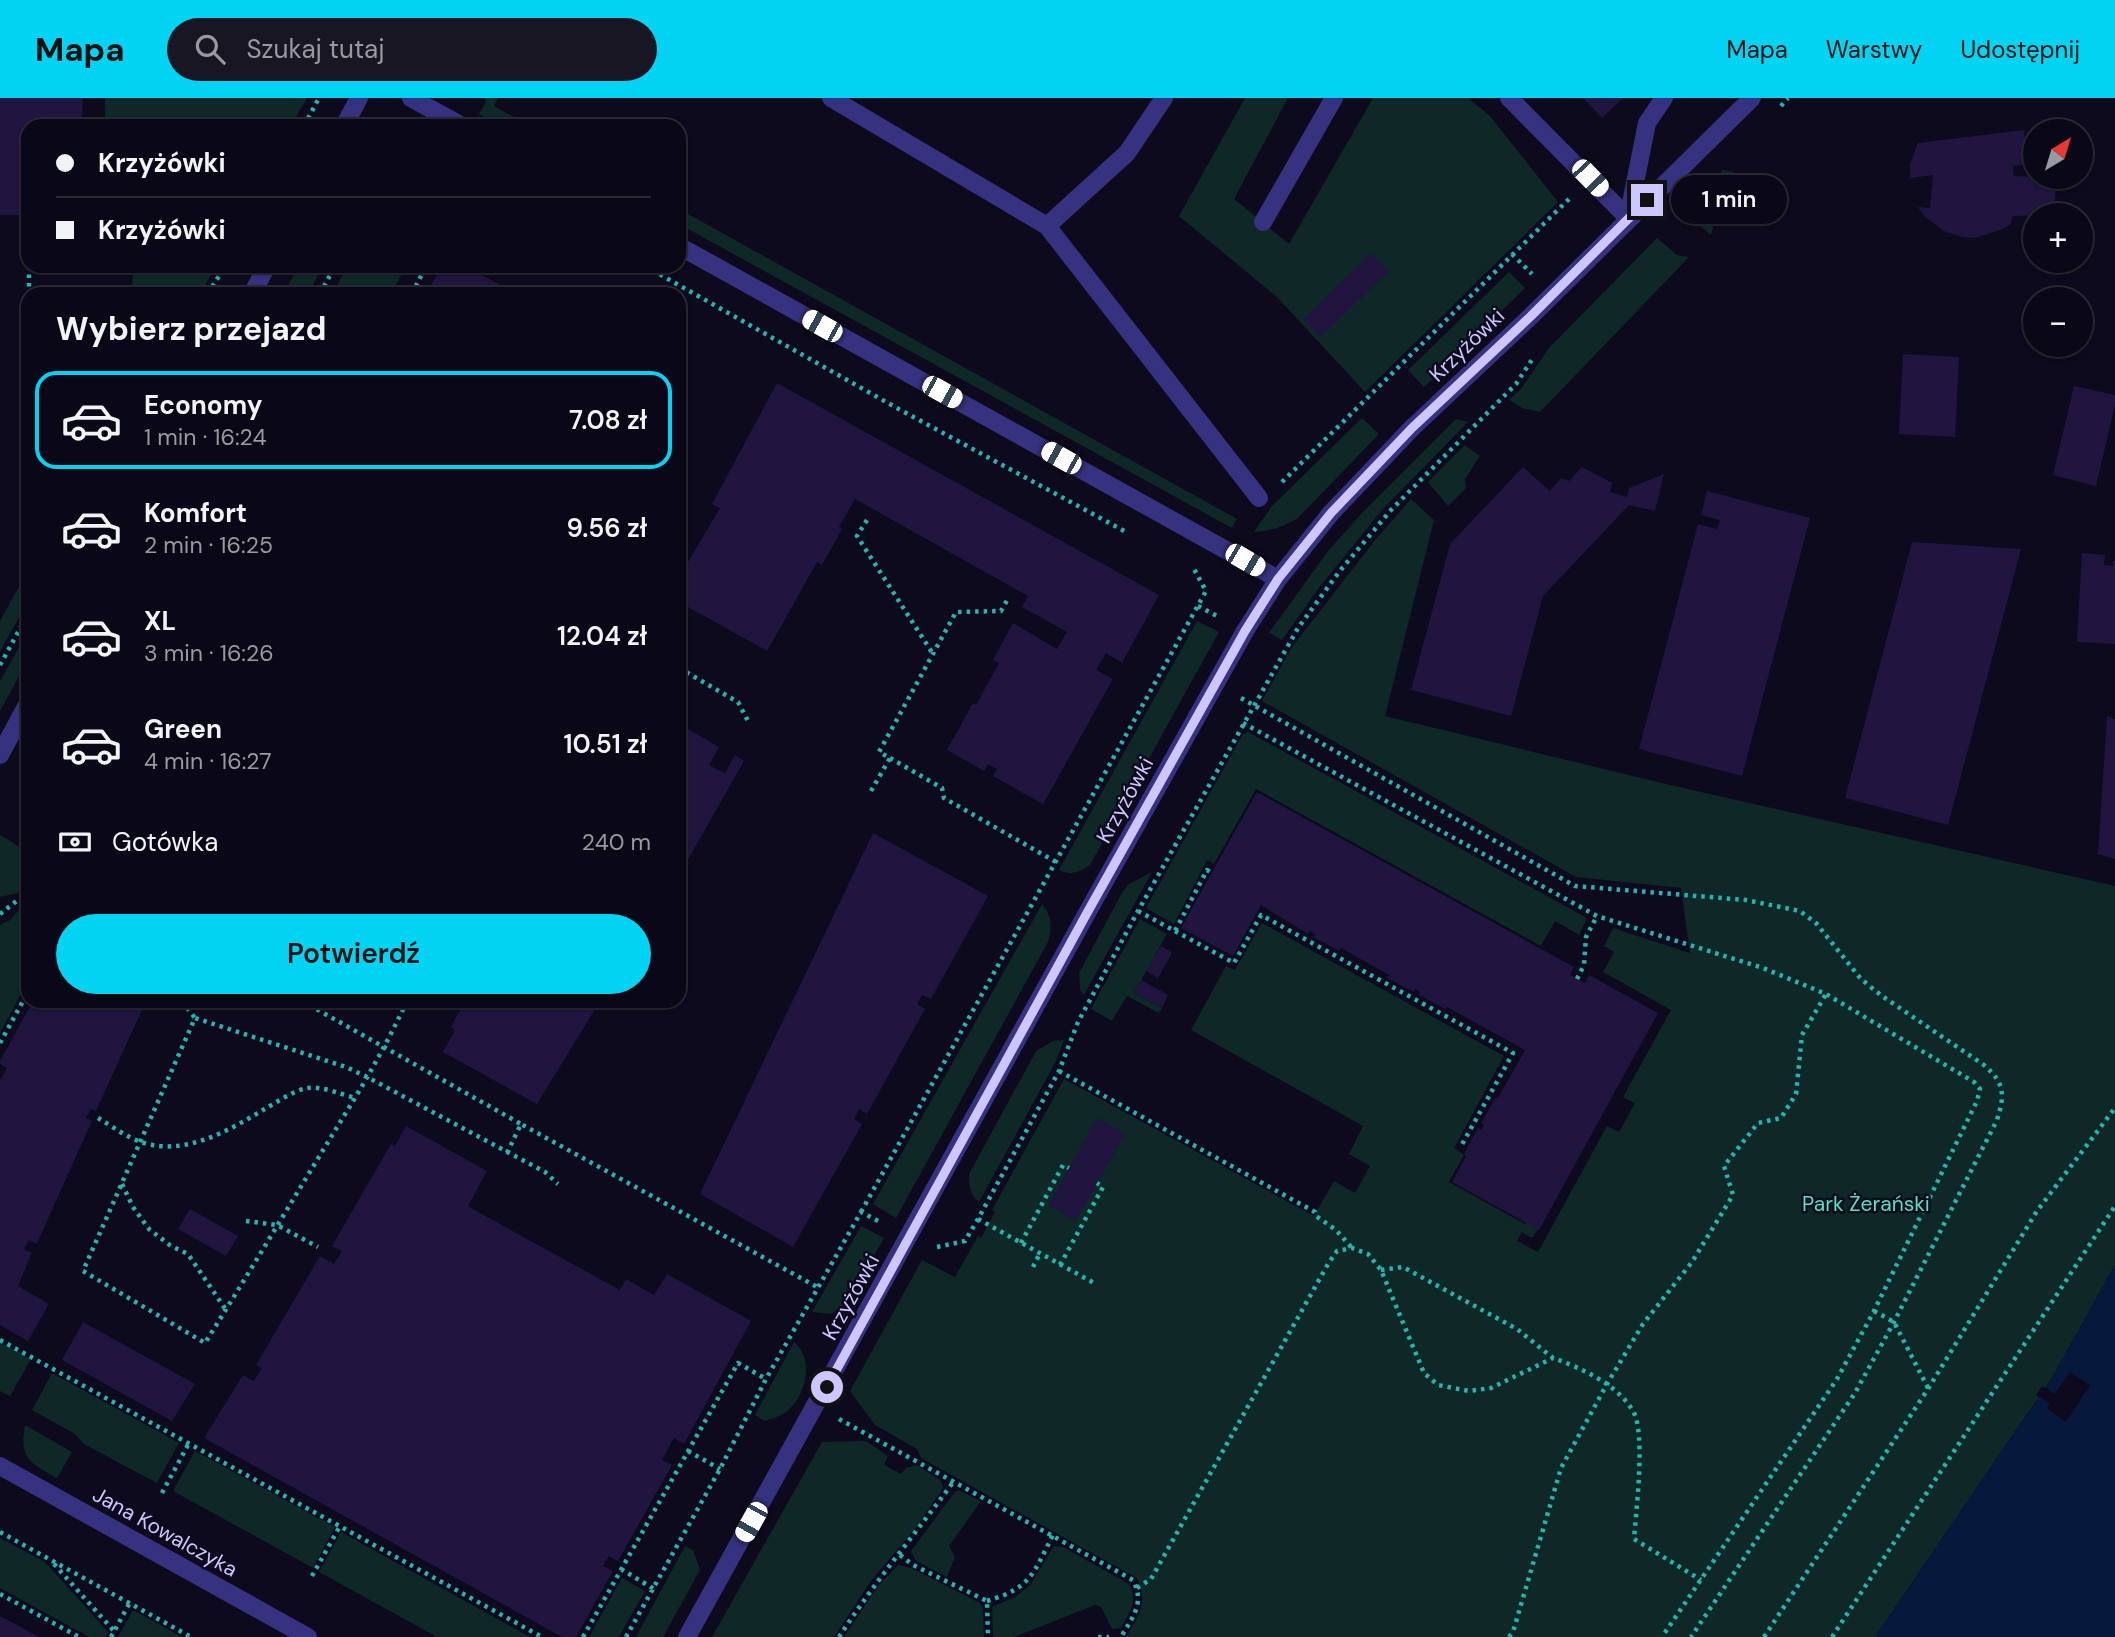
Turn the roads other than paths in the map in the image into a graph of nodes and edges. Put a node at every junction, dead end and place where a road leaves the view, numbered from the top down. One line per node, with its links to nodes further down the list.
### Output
1 (359, 98): 9 (street)
2 (411, 98): 10 (street)
3 (831, 98): 13 (street)
4 (1164, 98): 13 (street)
5 (1334, 98): 12 (street)
6 (1509, 98): 11 (street)
7 (1664, 98): 11 (street)
8 (1752, 98): 11 (street, Krzyżówki)
9 (348, 119)
10 (449, 119)
11 (1628, 218): 16 (street, Krzyżówki)
12 (1263, 222)
13 (1047, 226): 15 (street)
14 (686, 250): 16 (street)
15 (1259, 498)
16 (1278, 579): 21 (street, Krzyżówki)
17 (21, 717): 18 (street)
18 (0, 755)
19 (0, 1466): 20 (street, Jana Kowalczyka)
20 (308, 1637)
21 (687, 1637)

